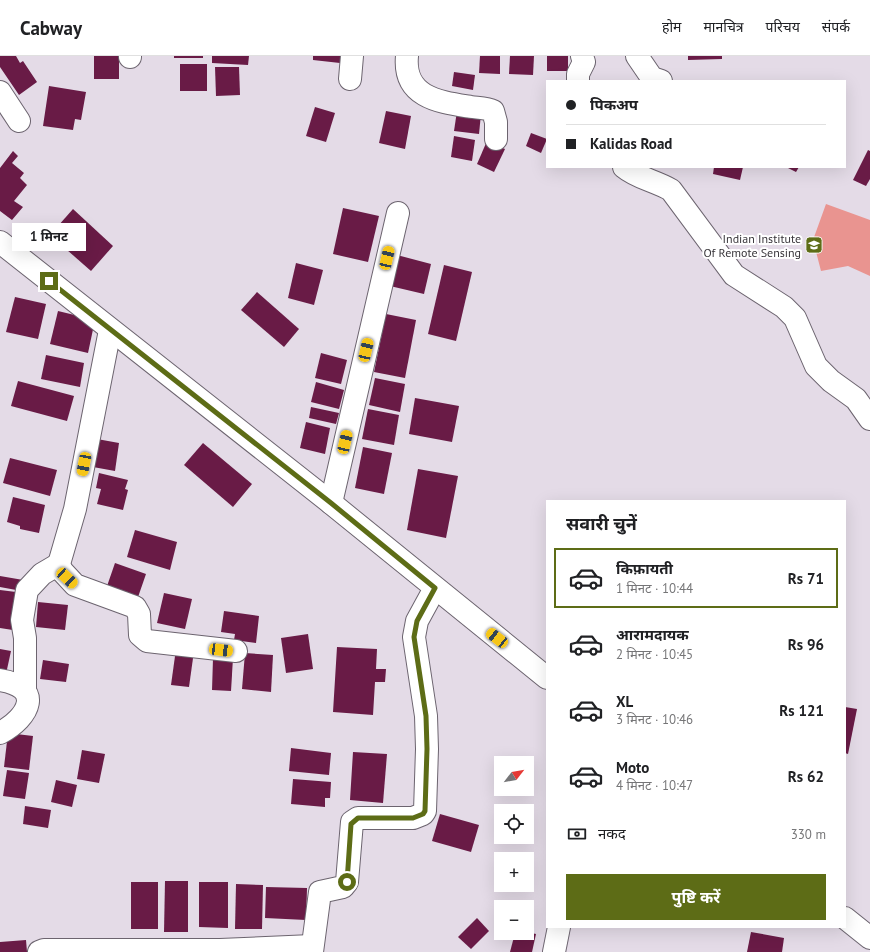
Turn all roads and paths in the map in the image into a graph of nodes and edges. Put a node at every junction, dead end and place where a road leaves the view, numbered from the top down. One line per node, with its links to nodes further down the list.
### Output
1 (352, 56): 5 (street)
2 (407, 56): 10 (street)
3 (582, 56): 6 (street)
4 (637, 56): 7 (street)
5 (350, 79)
6 (578, 80)
7 (658, 80)
8 (0, 92): 9 (street)
9 (19, 121)
10 (496, 138)
11 (625, 168): 15 (street)
12 (398, 213): 16 (street)
13 (0, 242): 14 (street)
14 (110, 330): 16 (street); 17 (street)
15 (870, 419)
16 (331, 503): 18 (street)
17 (59, 564): 19 (street); 22 (street)
18 (435, 588): 20 (street); 27 (street)
19 (236, 651)
20 (546, 677)
21 (0, 680): 22 (street)
22 (25, 690): 23 (street)
23 (0, 733)
24 (846, 919): 26 (street)
25 (559, 928): 31 (street)
26 (870, 938)
27 (312, 949): 29 (street)
28 (116, 951): 29 (street); 30 (street)
29 (220, 951)
30 (39, 952)
31 (554, 952)

